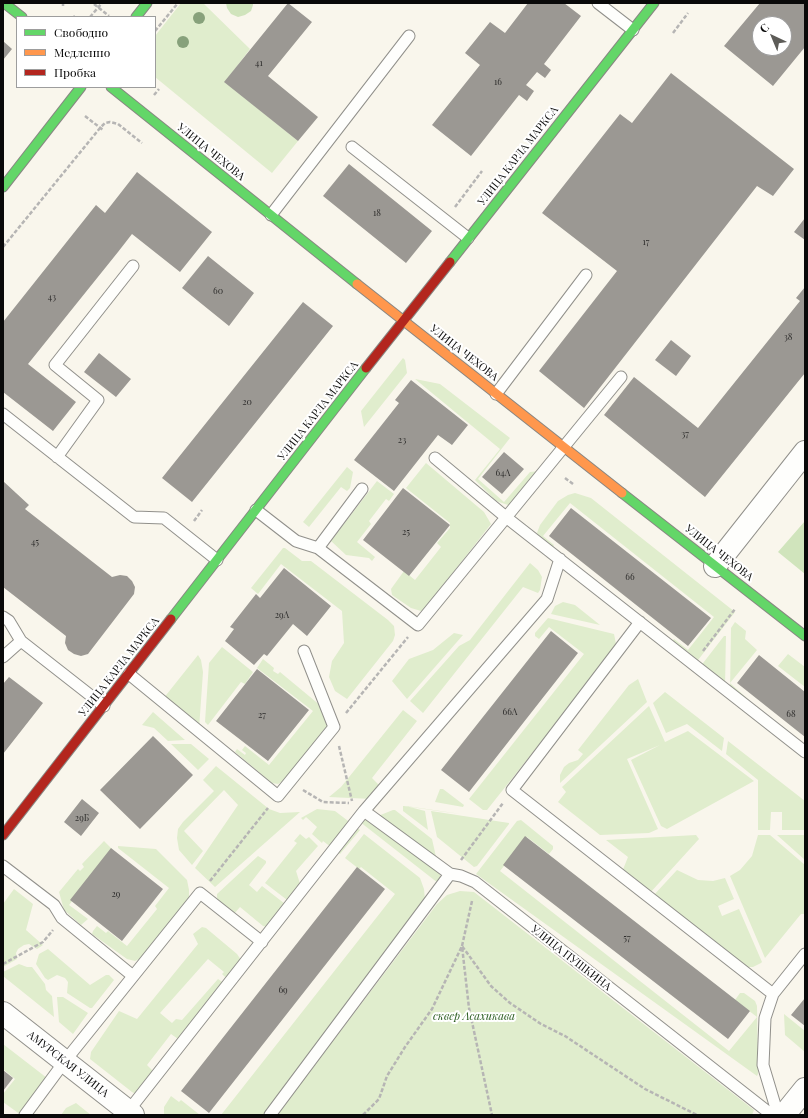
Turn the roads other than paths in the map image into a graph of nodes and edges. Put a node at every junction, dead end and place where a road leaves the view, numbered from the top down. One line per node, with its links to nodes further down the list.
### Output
1 (4, 3): 5 (street)
2 (147, 3): 6 (street)
3 (598, 3): 7 (lane)
4 (654, 3): 7 (street, УЛИЦА КАРЛА МАРКСА)
5 (21, 16)
6 (137, 16)
7 (633, 30): 14 (street, УЛИЦА КАРЛА МАРКСА)
8 (409, 36): 13 (lane)
9 (81, 88): 12 (street)
10 (111, 88): 13 (street, УЛИЦА ЧЕХОВА)
11 (352, 147): 14 (lane)
12 (3, 187)
13 (270, 214): 17 (street, УЛИЦА ЧЕХОВА)
14 (468, 238): 17 (street, УЛИЦА КАРЛА МАРКСА)
15 (133, 266): 23 (lane)
16 (586, 275): 19 (lane)
17 (403, 321): 19 (street, УЛИЦА ЧЕХОВА); 26 (street, УЛИЦА КАРЛА МАРКСА)
18 (622, 377): 21 (lane)
19 (496, 394): 21 (street, УЛИЦА ЧЕХОВА)
20 (3, 414): 23 (lane)
21 (564, 447): 27 (lane); 31 (street, УЛИЦА ЧЕХОВА)
22 (805, 452): 31 (street)
23 (57, 457): 30 (lane)
24 (435, 458): 27 (lane)
25 (362, 489): 28 (lane)
26 (256, 510): 28 (lane); 30 (street, УЛИЦА КАРЛА МАРКСА)
27 (507, 518): 28 (lane); 29 (lane)
28 (318, 548)
29 (560, 559): 33 (lane); 41 (lane)
30 (217, 560): 38 (street, УЛИЦА КАРЛА МАРКСА)
31 (715, 566): 34 (street, УЛИЦА ЧЕХОВА)
32 (3, 617): 35 (lane)
33 (640, 622): 40 (lane); 48 (lane)
34 (805, 636)
35 (21, 641): 37 (lane); 39 (lane)
36 (304, 651): 38 (lane)
37 (3, 657)
38 (129, 674): 39 (street, УЛИЦА КАРЛА МАРКСА)
39 (104, 706): 42 (street, УЛИЦА КАРЛА МАРКСА)
40 (805, 752)
41 (364, 811): 44 (lane, УЛИЦА ПУШКИНА); 45 (lane)
42 (3, 835)
43 (3, 866): 47 (lane)
44 (450, 874): 54 (lane); 55 (lane, УЛИЦА ПУШКИНА)
45 (262, 942): 47 (lane); 52 (lane)
46 (805, 954): 48 (lane)
47 (133, 976): 50 (lane)
48 (773, 994): 56 (lane)
49 (3, 1013): 50 (street, АМУРСКАЯ УЛИЦА)
50 (64, 1061): 52 (street, АМУРСКАЯ УЛИЦА); 53 (lane)
51 (805, 1089): 57 (street)
52 (129, 1114)
53 (25, 1115)
54 (270, 1115)
55 (772, 1115)
56 (778, 1115)
57 (784, 1115)

